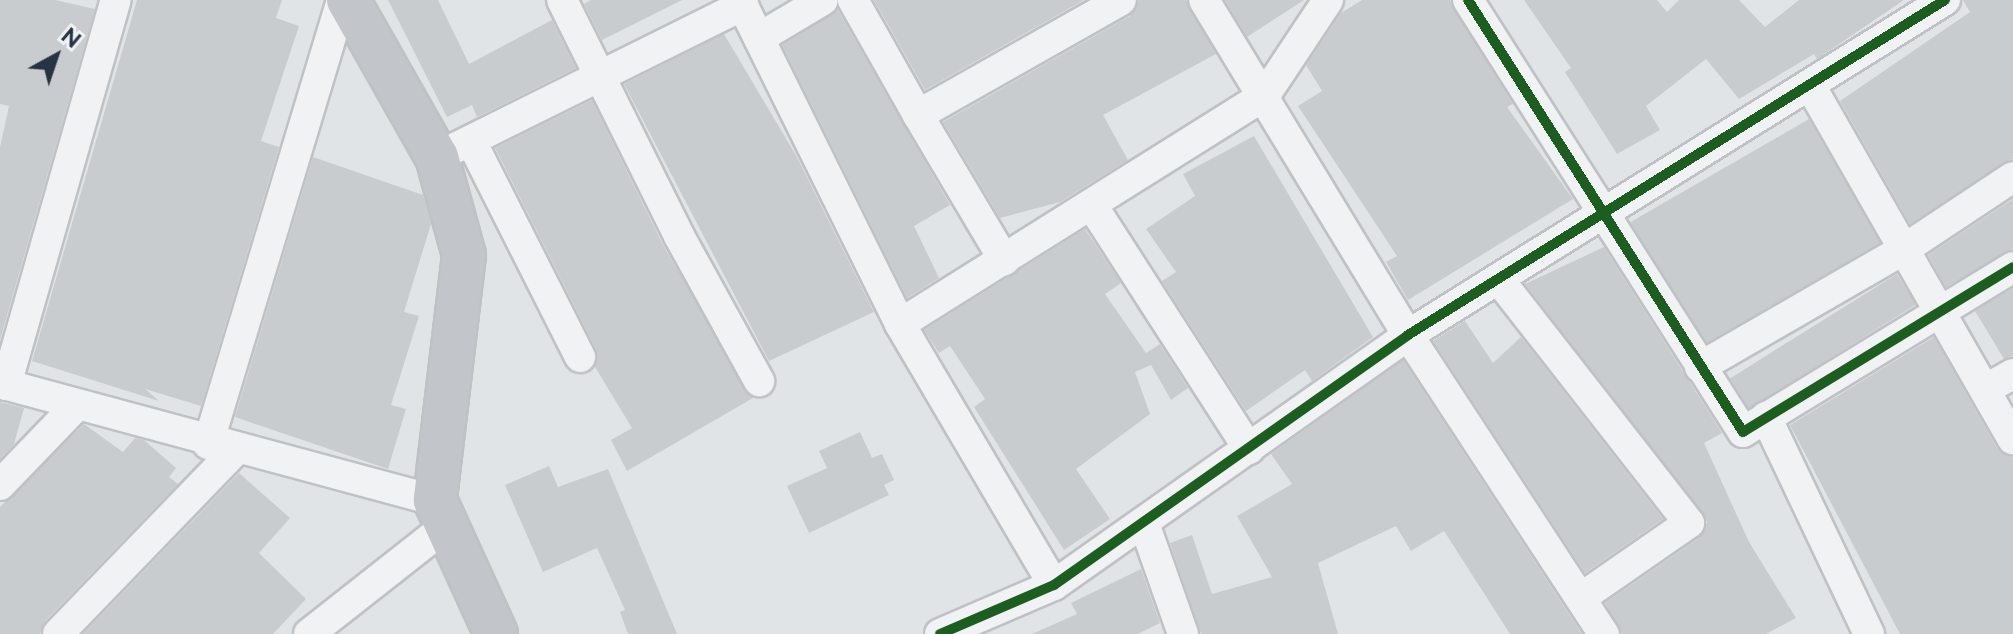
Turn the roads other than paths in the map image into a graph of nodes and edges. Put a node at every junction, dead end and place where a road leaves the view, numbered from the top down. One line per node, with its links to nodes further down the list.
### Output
1 (345, 0): 17 (street); 37 (street)
2 (562, 0): 13 (street)
3 (823, 0): 12 (street)
4 (853, 0): 16 (street)
5 (1121, 0): 16 (street)
6 (1204, 0): 15 (street)
7 (1328, 0): 15 (street)
8 (1468, 0): 20 (street)
9 (1945, 0): 14 (street)
10 (110, 1): 32 (street)
11 (742, 3): 12 (street); 13 (street)
12 (759, 38): 26 (street)
13 (600, 76): 17 (street); 31 (street)
14 (1811, 87): 20 (street); 21 (street)
15 (1265, 95): 19 (street); 27 (street)
16 (918, 115): 22 (street)
17 (454, 149): 28 (street); 40 (street)
18 (2013, 177): 21 (street)
19 (1093, 207): 22 (street); 38 (street)
20 (1608, 213): 24 (street); 29 (street)
21 (1906, 248): 25 (street); 29 (street)
22 (1004, 260): 26 (street)
23 (2013, 267): 25 (street)
24 (1500, 281): 27 (street); 43 (street)
25 (1938, 313): 33 (street); 35 (street)
26 (900, 324): 42 (street)
27 (1408, 335): 38 (street); 43 (street)
28 (580, 357)
29 (1700, 367): 35 (street)
30 (2013, 374): 33 (street)
31 (759, 381)
32 (3, 384): 34 (street)
33 (1986, 389): 36 (street)
34 (76, 406): 37 (street); 39 (street)
35 (1766, 417): 50 (street)
36 (2013, 439)
37 (221, 447): 40 (street); 44 (street)
38 (1249, 449): 41 (street)
39 (0, 485)
40 (440, 513): 45 (street); 46 (street)
41 (1145, 526): 42 (street); 48 (street)
42 (1054, 585): 47 (street)
43 (1582, 597): 49 (street)
44 (58, 634)
45 (309, 634)
46 (496, 634)
47 (940, 634)
48 (1183, 634)
49 (1604, 634)
50 (1869, 634)

